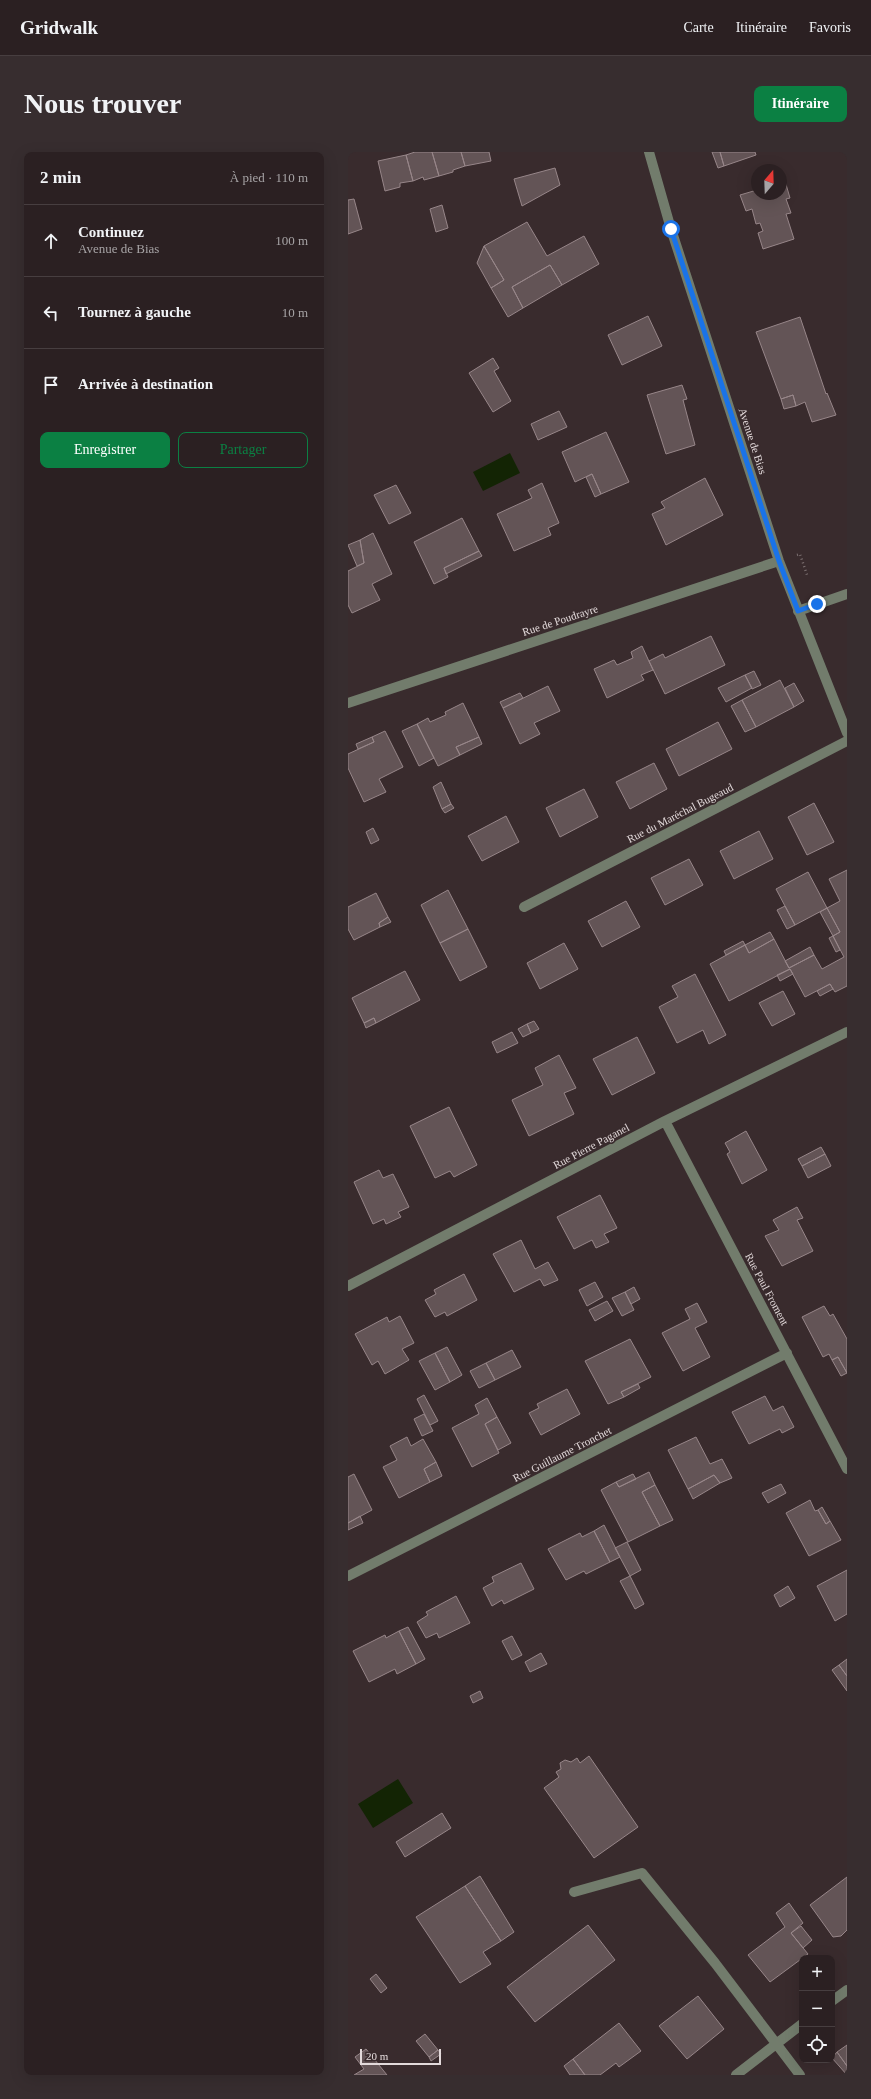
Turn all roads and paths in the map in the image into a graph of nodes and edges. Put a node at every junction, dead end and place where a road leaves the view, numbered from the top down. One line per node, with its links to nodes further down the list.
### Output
1 (649, 152): 2 (street, Avenue de Bias)
2 (779, 561): 4 (street, Avenue de Bias); 5 (street, Rue de Poudrayre)
3 (847, 594): 4 (street)
4 (798, 611): 6 (street, Avenue de Bias)
5 (348, 703)
6 (847, 734)
7 (847, 740): 8 (street, Rue du Maréchal Bugeaud)
8 (524, 907)
9 (847, 1032): 10 (street, Rue Pierre Paganel)
10 (665, 1121): 11 (street, Rue Pierre Paganel); 12 (street, Rue Paul Froment)
11 (348, 1286)
12 (786, 1353): 13 (street, Rue Paul Froment); 14 (street, Rue Guillaume Tronchet)
13 (847, 1469)
14 (348, 1576)
15 (574, 1892): 19 (street)
16 (847, 1990): 17 (street)
17 (835, 1999)
18 (799, 2026): 19 (street)
19 (776, 2044): 20 (street); 21 (street)
20 (736, 2075)
21 (800, 2075)

